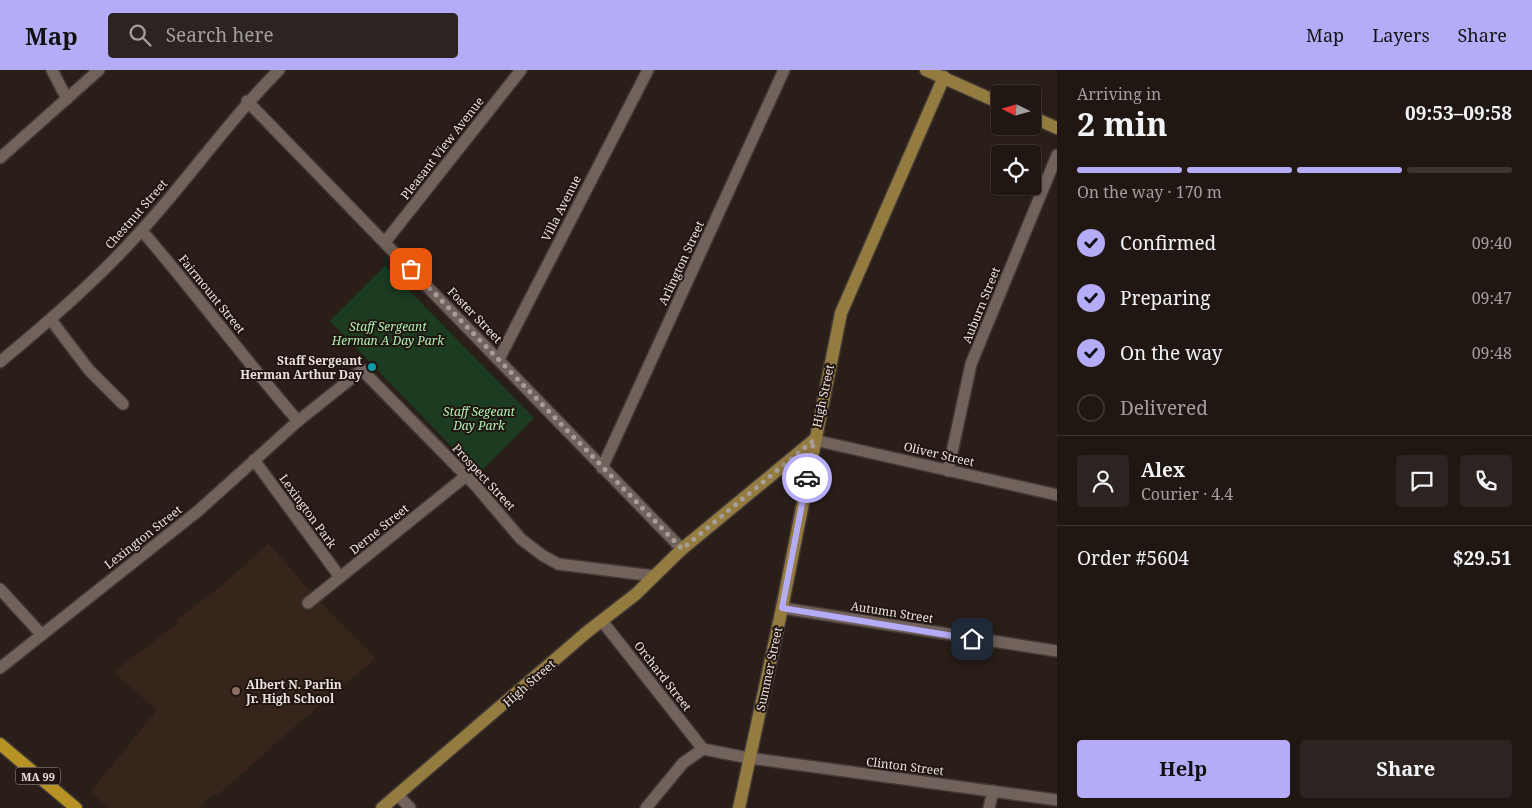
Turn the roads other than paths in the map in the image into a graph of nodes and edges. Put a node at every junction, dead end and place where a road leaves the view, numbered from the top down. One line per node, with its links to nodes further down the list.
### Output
1 (52, 70): 9 (street)
2 (99, 70): 9 (street)
3 (279, 70): 11 (street, Chestnut Street)
4 (521, 70): 17 (street, Pleasant View Avenue)
5 (648, 70): 19 (street, Villa Avenue)
6 (784, 70): 25 (street, Arlington Street)
7 (926, 70): 8 (street)
8 (944, 77): 10 (street); 23 (street, High Street)
9 (67, 99): 15 (street)
10 (991, 99)
11 (247, 102): 16 (street, Chestnut Street); 17 (street, Foster Street)
12 (1041, 121): 13 (street)
13 (1057, 128)
14 (1057, 155): 26 (street, Auburn Street)
15 (0, 158)
16 (142, 231): 18 (street, Chestnut Street); 22 (street, Fairmount Street)
17 (385, 242): 19 (street, Foster Street)
18 (51, 320): 20 (street, Chestnut Street); 21 (street)
19 (498, 358): 25 (street, Foster Street)
20 (0, 362)
21 (123, 404)
22 (298, 421): 24 (street, Lexington Street); 27 (street, Prospect Street)
23 (814, 440): 26 (street, Oliver Street); 29 (street, High Street); 34 (street, Summer Street)
24 (254, 460): 31 (street, Lexington Park); 36 (street, Lexington Street)
25 (602, 468): 29 (street, Foster Street)
26 (948, 471): 28 (street, Oliver Street)
27 (466, 476): 30 (street, Prospect Street); 31 (street, Derne Street)
28 (1057, 495)
29 (682, 549): 30 (street, High Street)
30 (654, 576): 35 (street, High Street)
31 (340, 577): 33 (street, Derne Street)
32 (0, 589): 36 (street)
33 (308, 603)
34 (782, 608): 37 (street, Autumn Street); 41 (street, Summer Street)
35 (602, 621): 40 (street, Orchard Street); 43 (street, High Street)
36 (42, 635): 38 (street, Lexington Street)
37 (1057, 651)
38 (0, 668)
39 (0, 744): 45 (main road, MA 99)
40 (702, 749): 41 (street, Clinton Street); 48 (street)
41 (749, 758): 42 (street, Clinton Street); 49 (street, Summer Street)
42 (992, 791): 44 (street, Clinton Street); 50 (street)
43 (398, 794): 46 (street, High Street); 47 (street)
44 (1057, 800)
45 (76, 808)
46 (382, 808)
47 (410, 808)
48 (646, 808)
49 (739, 808)
50 (990, 808)

